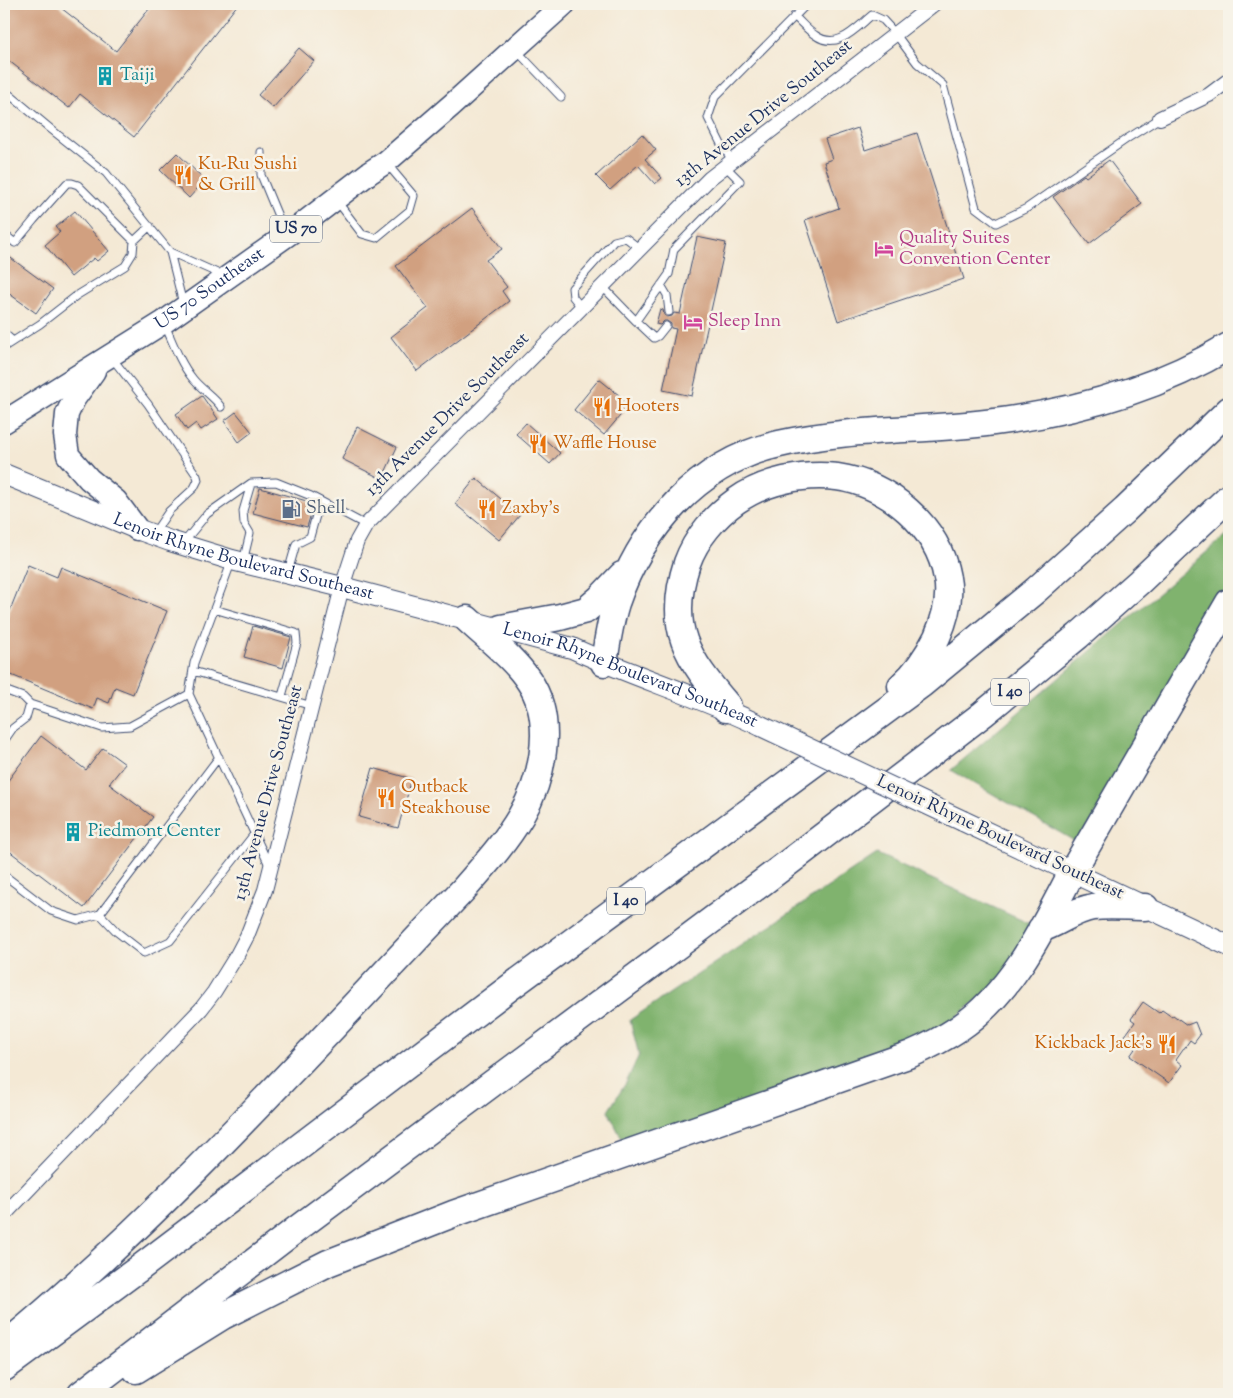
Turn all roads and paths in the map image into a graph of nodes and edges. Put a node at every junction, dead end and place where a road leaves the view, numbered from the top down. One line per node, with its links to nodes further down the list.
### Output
1 (564, 4): 6 (main road, US 70 Southeast / US 70)
2 (807, 4): 4 (lane)
3 (934, 4): 5 (street, 13th Avenue Drive Southeast)
4 (794, 16): 5 (lane); 13 (lane)
5 (895, 33): 10 (lane); 13 (street, 13th Avenue Drive Southeast)
6 (515, 49): 9 (lane); 12 (main road, US 70 Southeast / US 70)
7 (1229, 80): 10 (street)
8 (4, 90): 15 (lane)
9 (561, 97)
10 (1160, 118)
11 (261, 152): 17 (lane)
12 (386, 162): 14 (main road, US 70 Southeast / US 70); 14 (lane)
13 (729, 163): 19 (street, 13th Avenue Drive Southeast); 22 (lane)
14 (335, 199): 17 (main road, US 70 Southeast / US 70)
15 (150, 226): 18 (lane); 20 (lane)
16 (4, 234): 18 (lane)
17 (286, 236): 21 (main road, US 70 Southeast / US 70)
18 (134, 241): 31 (lane)
19 (639, 248): 23 (street, 13th Avenue Drive Southeast); 24 (lane)
20 (170, 252): 21 (lane); 25 (lane)
21 (228, 277): 25 (main road, US 70 Southeast / US 70)
22 (661, 285): 26 (lane); 28 (lane)
23 (602, 286): 24 (street, 13th Avenue Drive Southeast); 28 (lane)
24 (581, 307): 42 (street, 13th Avenue Drive Southeast)
25 (184, 308): 27 (main road, US 70 Southeast / US 70)
26 (670, 312)
27 (164, 322): 34 (main road, US 70 Southeast / US 70); 35 (lane)
28 (636, 322): 29 (lane)
29 (666, 326)
30 (4, 333): 31 (lane)
31 (14, 341): 33 (lane)
32 (1229, 346): 45 (highway)
33 (4, 347)
34 (106, 358): 37 (main road, US 70 Southeast / US 70); 43 (main road); 43 (lane)
35 (221, 407)
36 (1229, 410): 62 (highway, I 40)
37 (4, 422)
38 (4, 474): 43 (main road, Lenoir Rhyne Boulevard Southeast)
39 (251, 484): 41 (lane); 44 (lane); 46 (lane)
40 (1229, 497): 75 (highway, I 40)
41 (320, 501): 42 (lane); 47 (lane)
42 (366, 525): 48 (street, 13th Avenue Drive Southeast)
43 (145, 532): 44 (main road, Lenoir Rhyne Boulevard Southeast)
44 (182, 545): 46 (main road, Lenoir Rhyne Boulevard Southeast)
45 (638, 554): 52 (highway); 53 (highway)
46 (238, 561): 47 (main road, Lenoir Rhyne Boulevard Southeast); 50 (lane)
47 (288, 574): 48 (main road, Lenoir Rhyne Boulevard Southeast)
48 (342, 587): 51 (main road, Lenoir Rhyne Boulevard Southeast); 59 (street, 13th Avenue Drive Southeast)
49 (1229, 602): 66 (highway)
50 (214, 609): 54 (lane); 57 (lane)
51 (466, 619): 52 (main road, Lenoir Rhyne Boulevard Southeast); 73 (highway)
52 (501, 628): 53 (main road, Lenoir Rhyne Boulevard Southeast)
53 (604, 663): 60 (main road, Lenoir Rhyne Boulevard Southeast)
54 (193, 671): 56 (lane); 57 (lane)
55 (4, 690): 58 (lane)
56 (189, 694): 58 (lane); 63 (lane)
57 (282, 696): 59 (lane)
58 (30, 704): 61 (lane)
59 (312, 706): 65 (street, 13th Avenue Drive Southeast)
60 (726, 709): 62 (highway); 66 (main road, Lenoir Rhyne Boulevard Southeast, bridge)
61 (4, 741)
62 (846, 741): 74 (highway, I 40)
63 (219, 757): 64 (lane); 69 (lane)
64 (255, 833): 65 (lane); 69 (lane)
65 (271, 867): 72 (street, 13th Avenue Drive Southeast)
66 (1072, 872): 68 (main road, Lenoir Rhyne Boulevard Southeast); 70 (highway)
67 (4, 875): 69 (lane)
68 (1145, 907): 70 (highway); 71 (main road, Lenoir Rhyne Boulevard Southeast)
69 (100, 914)
70 (1041, 929): 76 (highway)
71 (1229, 946)
72 (5, 1212)
73 (4, 1346)
74 (4, 1368)
75 (80, 1394)
76 (97, 1394)

